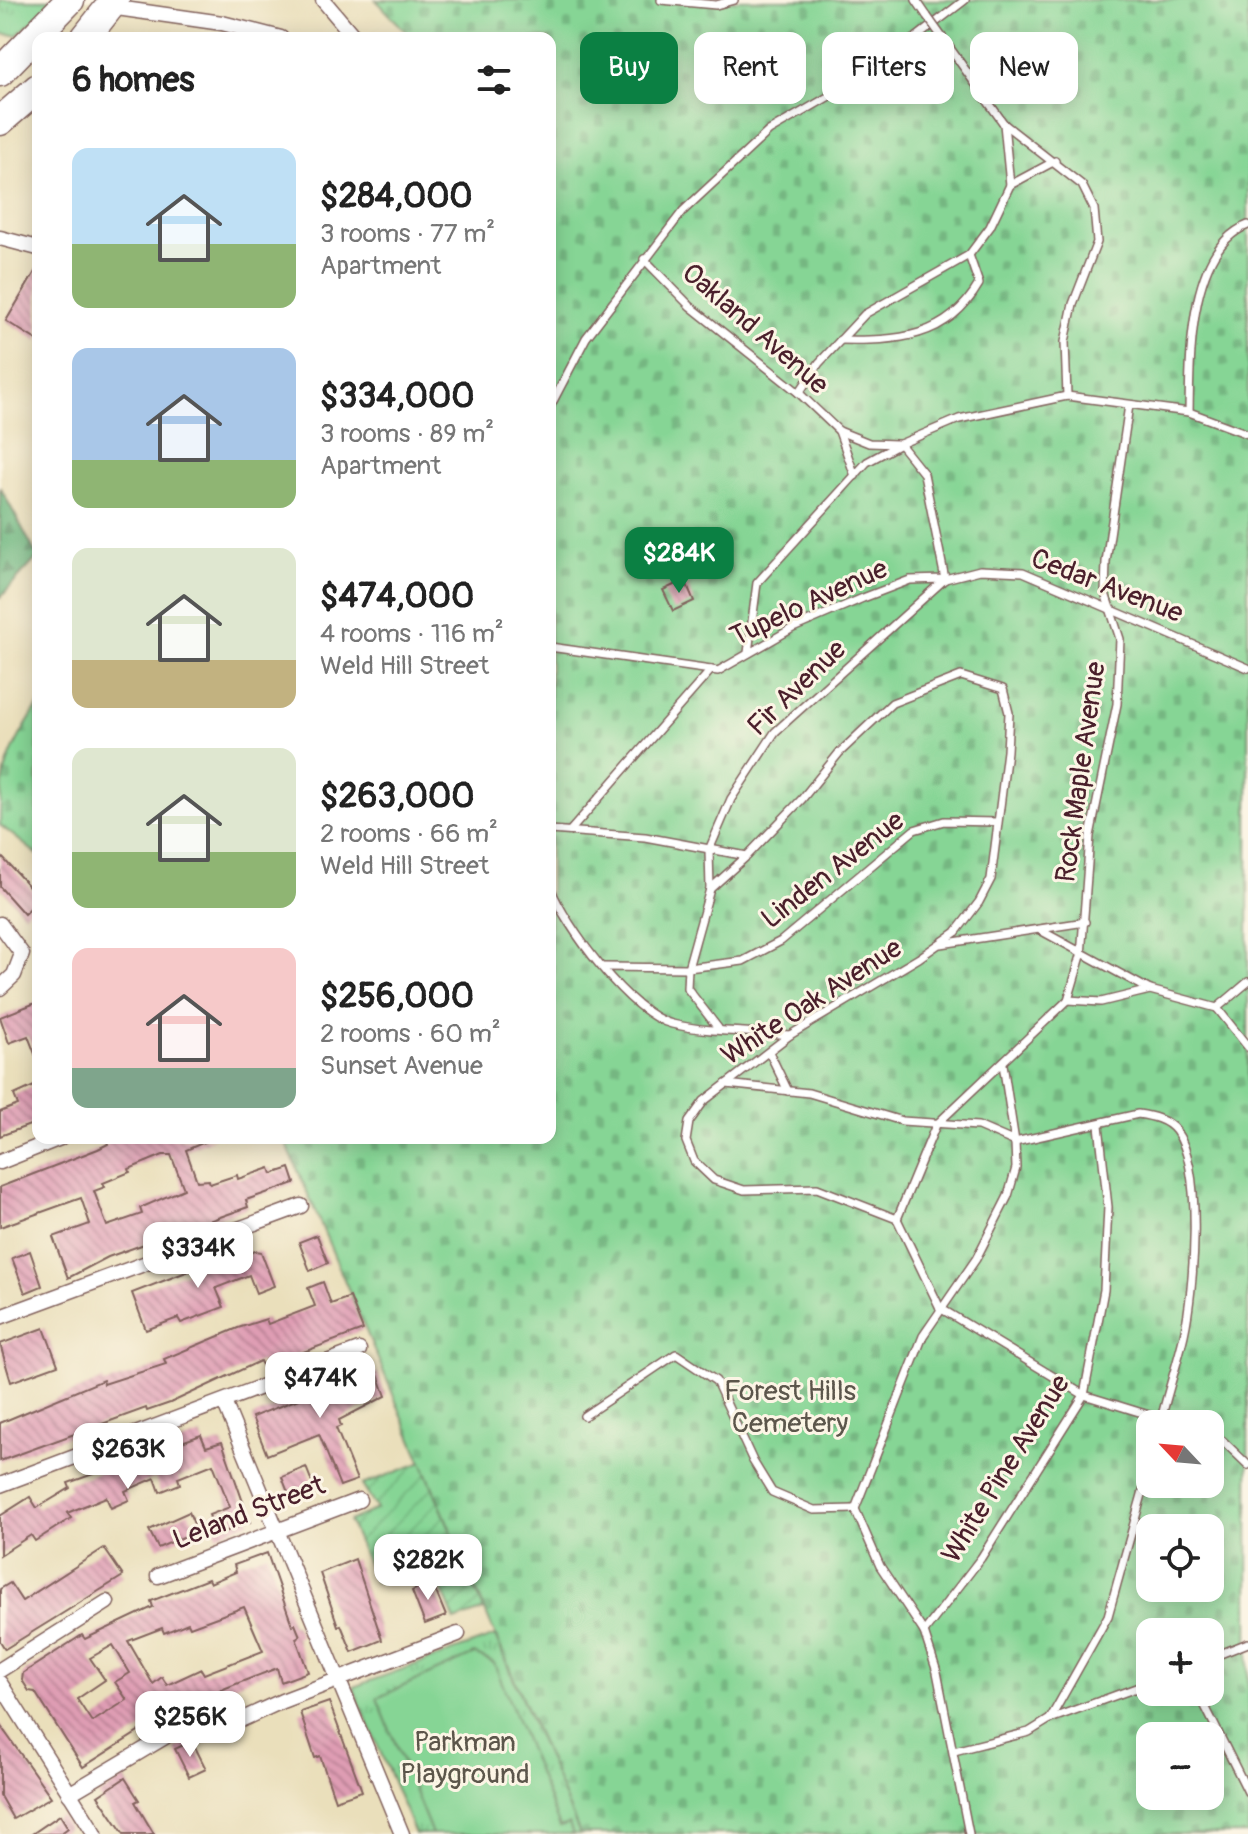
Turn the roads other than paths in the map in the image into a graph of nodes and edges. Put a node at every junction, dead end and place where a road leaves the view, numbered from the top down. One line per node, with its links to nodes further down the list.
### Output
1 (70, 0): 8 (highway)
2 (323, 0): 11 (street)
3 (661, 0): 4 (lane)
4 (734, 0)
5 (916, 0): 16 (lane, bridge)
6 (965, 0): 23 (lane)
7 (113, 4): 9 (highway); 10 (street)
8 (39, 32)
9 (90, 32)
10 (257, 32)
11 (350, 32)
12 (32, 39): 13 (highway)
13 (0, 72)
14 (32, 93): 15 (highway)
15 (0, 121)
16 (1004, 124): 17 (lane); 18 (lane)
17 (1055, 161): 18 (lane); 27 (lane)
18 (1010, 185): 22 (lane)
19 (1248, 225): 29 (lane)
20 (0, 238): 21 (street)
21 (32, 246)
22 (969, 255): 24 (lane); 24 (lane)
23 (644, 259): 25 (lane, Oakland Avenue); 26 (lane)
24 (840, 340): 25 (lane)
25 (799, 393): 30 (lane, Oakland Avenue)
26 (556, 396)
27 (1067, 396): 28 (lane); 32 (lane)
28 (1129, 405): 29 (lane); 35 (lane, Rock Maple Avenue)
29 (1189, 412): 31 (lane)
30 (839, 431): 32 (lane, Oakland Avenue); 33 (lane, Oakland Avenue)
31 (1248, 434)
32 (900, 444): 33 (lane); 34 (lane)
33 (855, 476): 37 (lane)
34 (945, 579): 35 (lane, Cedar Avenue); 37 (lane, Tupelo Avenue); 43 (lane, Fir Avenue)
35 (1110, 609): 38 (lane, Cedar Avenue); 47 (lane, Rock Maple Avenue)
36 (556, 648): 39 (lane, Tupelo Avenue)
37 (748, 653): 39 (lane, Tupelo Avenue)
38 (1248, 668)
39 (711, 670): 42 (lane)
40 (997, 822): 44 (lane, White Oak Avenue); 50 (lane, White Oak Avenue); 53 (lane, Linden Avenue)
41 (556, 830): 42 (lane)
42 (570, 831): 43 (lane)
43 (709, 850): 44 (lane); 45 (lane)
44 (747, 856): 45 (lane)
45 (710, 889): 53 (lane)
46 (556, 901): 52 (lane)
47 (1085, 922): 49 (lane, White Oak Avenue); 51 (lane, Rock Maple Avenue)
48 (0, 924): 55 (street)
49 (1038, 930): 50 (lane, White Oak Avenue); 51 (lane)
50 (938, 945): 60 (lane, White Oak Avenue)
51 (1081, 956): 56 (lane); 57 (lane, Rock Maple Avenue)
52 (604, 967): 53 (lane, Linden Avenue); 59 (lane)
53 (688, 968): 59 (lane)
54 (1248, 982): 58 (lane)
55 (4, 984)
56 (1150, 990): 57 (lane); 58 (lane)
57 (1068, 1000): 63 (lane)
58 (1217, 1008): 61 (lane)
59 (718, 1028): 60 (lane)
60 (790, 1035): 62 (lane, White Oak Avenue)
61 (1248, 1047)
62 (769, 1052): 64 (lane, White Oak Avenue); 65 (lane)
63 (1003, 1064): 66 (lane); 68 (lane)
64 (726, 1084): 65 (lane); 72 (lane, White Oak Avenue)
65 (788, 1091): 66 (lane)
66 (936, 1125): 68 (lane); 72 (lane)
67 (1099, 1125): 68 (lane); 76 (lane, White Pine Avenue); 78 (lane)
68 (1015, 1142): 73 (lane)
69 (45, 1144): 70 (street)
70 (0, 1162)
71 (301, 1206): 74 (street)
72 (897, 1219): 73 (lane)
73 (940, 1308): 76 (lane); 86 (lane)
74 (0, 1317)
75 (359, 1350): 77 (street)
76 (1084, 1395): 79 (lane); 90 (lane, White Pine Avenue)
77 (224, 1402): 83 (street); 87 (street)
78 (1163, 1410)
79 (1136, 1413)
80 (584, 1416): 86 (lane)
81 (1224, 1442): 82 (lane)
82 (1248, 1465)
83 (0, 1485)
84 (1141, 1498): 99 (lane)
85 (359, 1500): 87 (street, Leland Street)
86 (855, 1509): 90 (lane)
87 (276, 1529): 88 (street, Leland Street); 95 (street)
88 (158, 1576)
89 (107, 1602): 94 (street)
90 (924, 1632): 102 (lane)
91 (458, 1634): 95 (street)
92 (1248, 1643): 93 (lane)
93 (1224, 1652)
94 (0, 1670)
95 (338, 1680): 100 (street); 106 (street)
96 (0, 1683): 104 (street)
97 (1136, 1688): 99 (lane)
98 (1205, 1706): 103 (lane)
99 (1050, 1719): 102 (lane)
100 (234, 1723)
101 (165, 1737): 104 (street)
102 (954, 1751): 107 (lane)
103 (1248, 1792)
104 (69, 1794): 105 (street)
105 (95, 1834)
106 (402, 1834)
107 (969, 1834)

